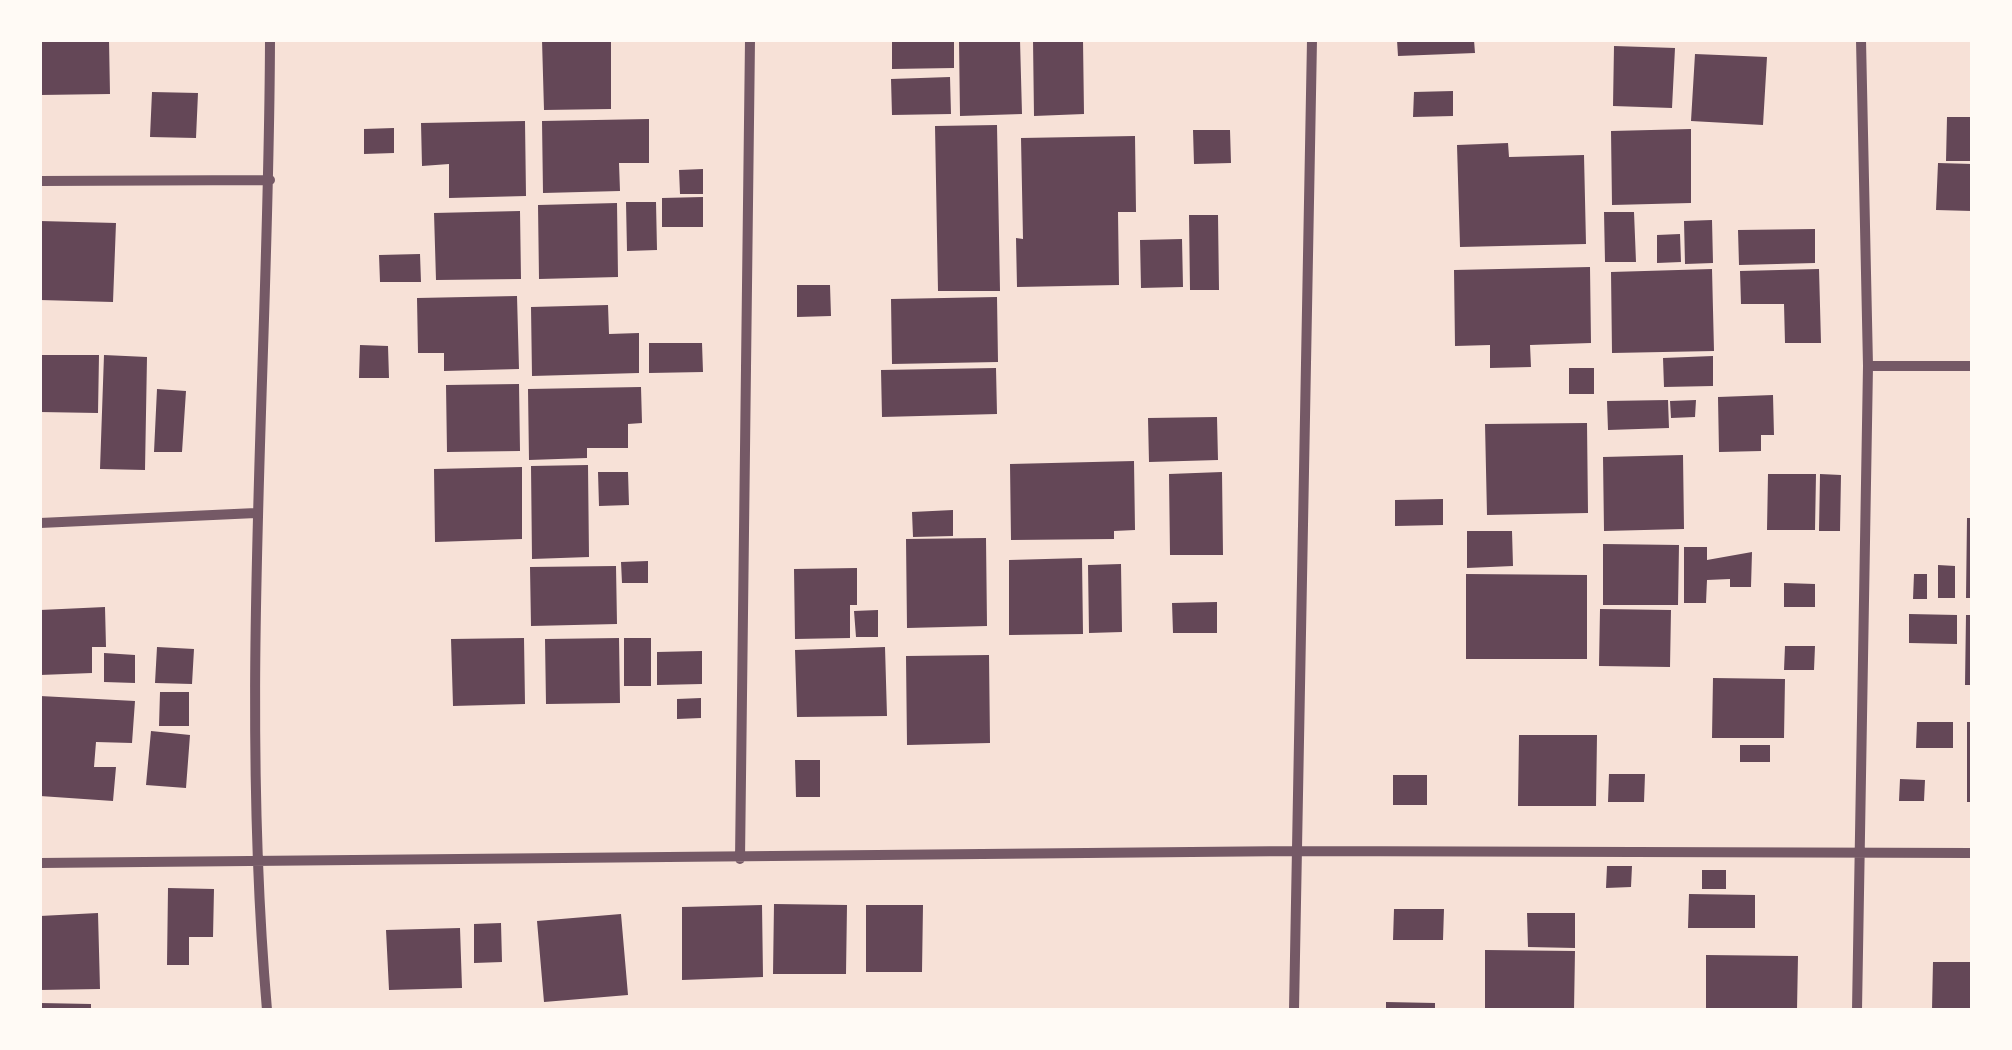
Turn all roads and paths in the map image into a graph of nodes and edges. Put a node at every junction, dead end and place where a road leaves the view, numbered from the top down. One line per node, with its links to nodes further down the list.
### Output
1 (270, 40): 5 (street)
2 (750, 40): 14 (street)
3 (1312, 40): 12 (street)
4 (1861, 40): 7 (street)
5 (270, 180): 6 (street); 9 (street)
6 (40, 181)
7 (1868, 366): 8 (street); 11 (street)
8 (1972, 366)
9 (256, 513): 10 (street); 15 (street)
10 (40, 522)
11 (1861, 850): 12 (street); 13 (street); 19 (street)
12 (1296, 851): 14 (street); 18 (street)
13 (1972, 854)
14 (740, 859): 15 (street)
15 (254, 863): 16 (street); 17 (street)
16 (40, 864)
17 (266, 1010)
18 (1294, 1010)
19 (1857, 1010)

